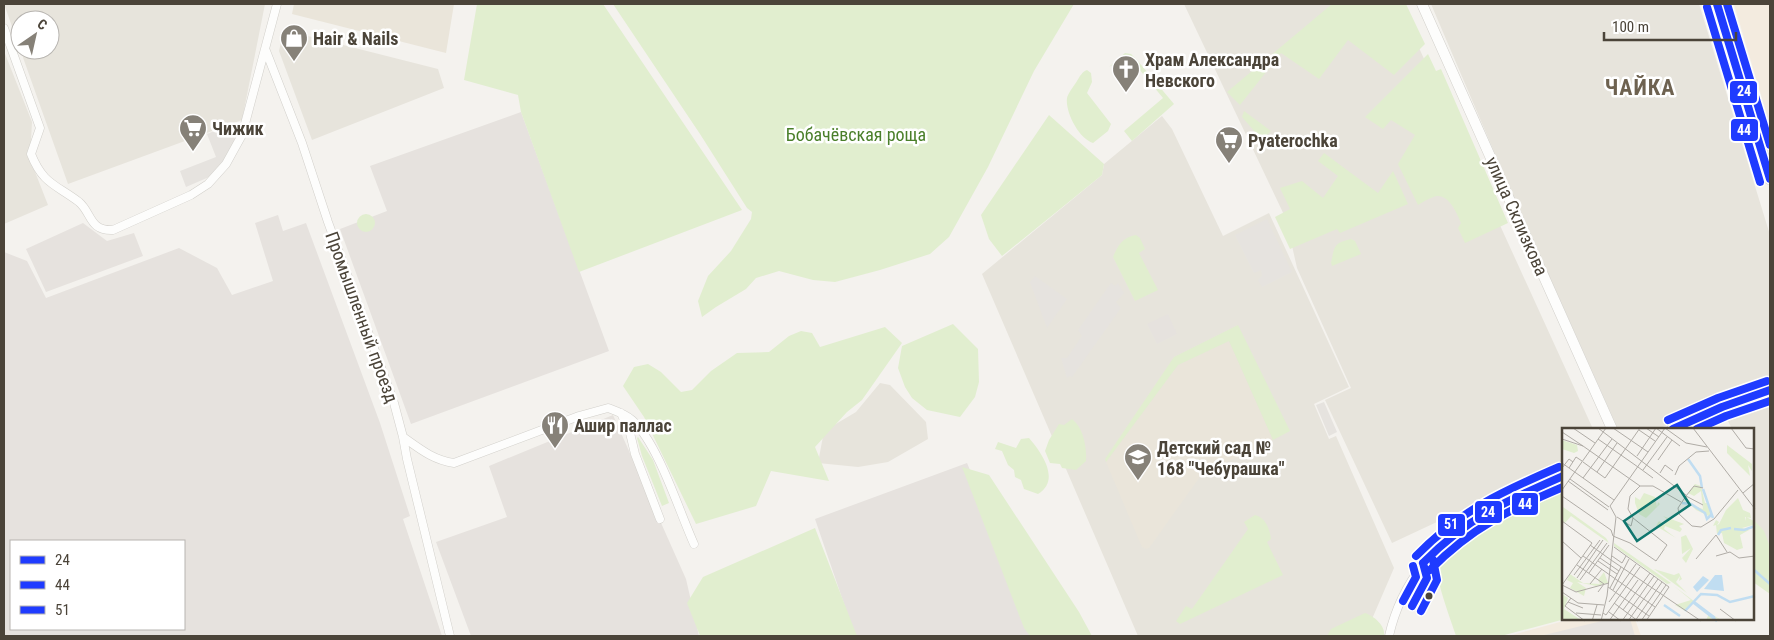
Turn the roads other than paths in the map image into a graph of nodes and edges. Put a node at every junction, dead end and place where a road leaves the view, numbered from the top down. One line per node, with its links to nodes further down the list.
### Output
1 (277, 4): 5 (street)
2 (1422, 4): 9 (street, улица Склизкова)
3 (1717, 4): 6 (main road)
4 (4, 28): 5 (street)
5 (266, 50): 11 (street, Промышленный проезд)
6 (1770, 179)
7 (1770, 390): 10 (street)
8 (621, 413): 11 (street); 13 (street); 14 (street)
9 (1612, 428)
10 (1674, 428)
11 (403, 436): 15 (street, Промышленный проезд)
12 (1562, 476): 16 (street)
13 (660, 519)
14 (694, 544)
15 (450, 636)
16 (1389, 636)

